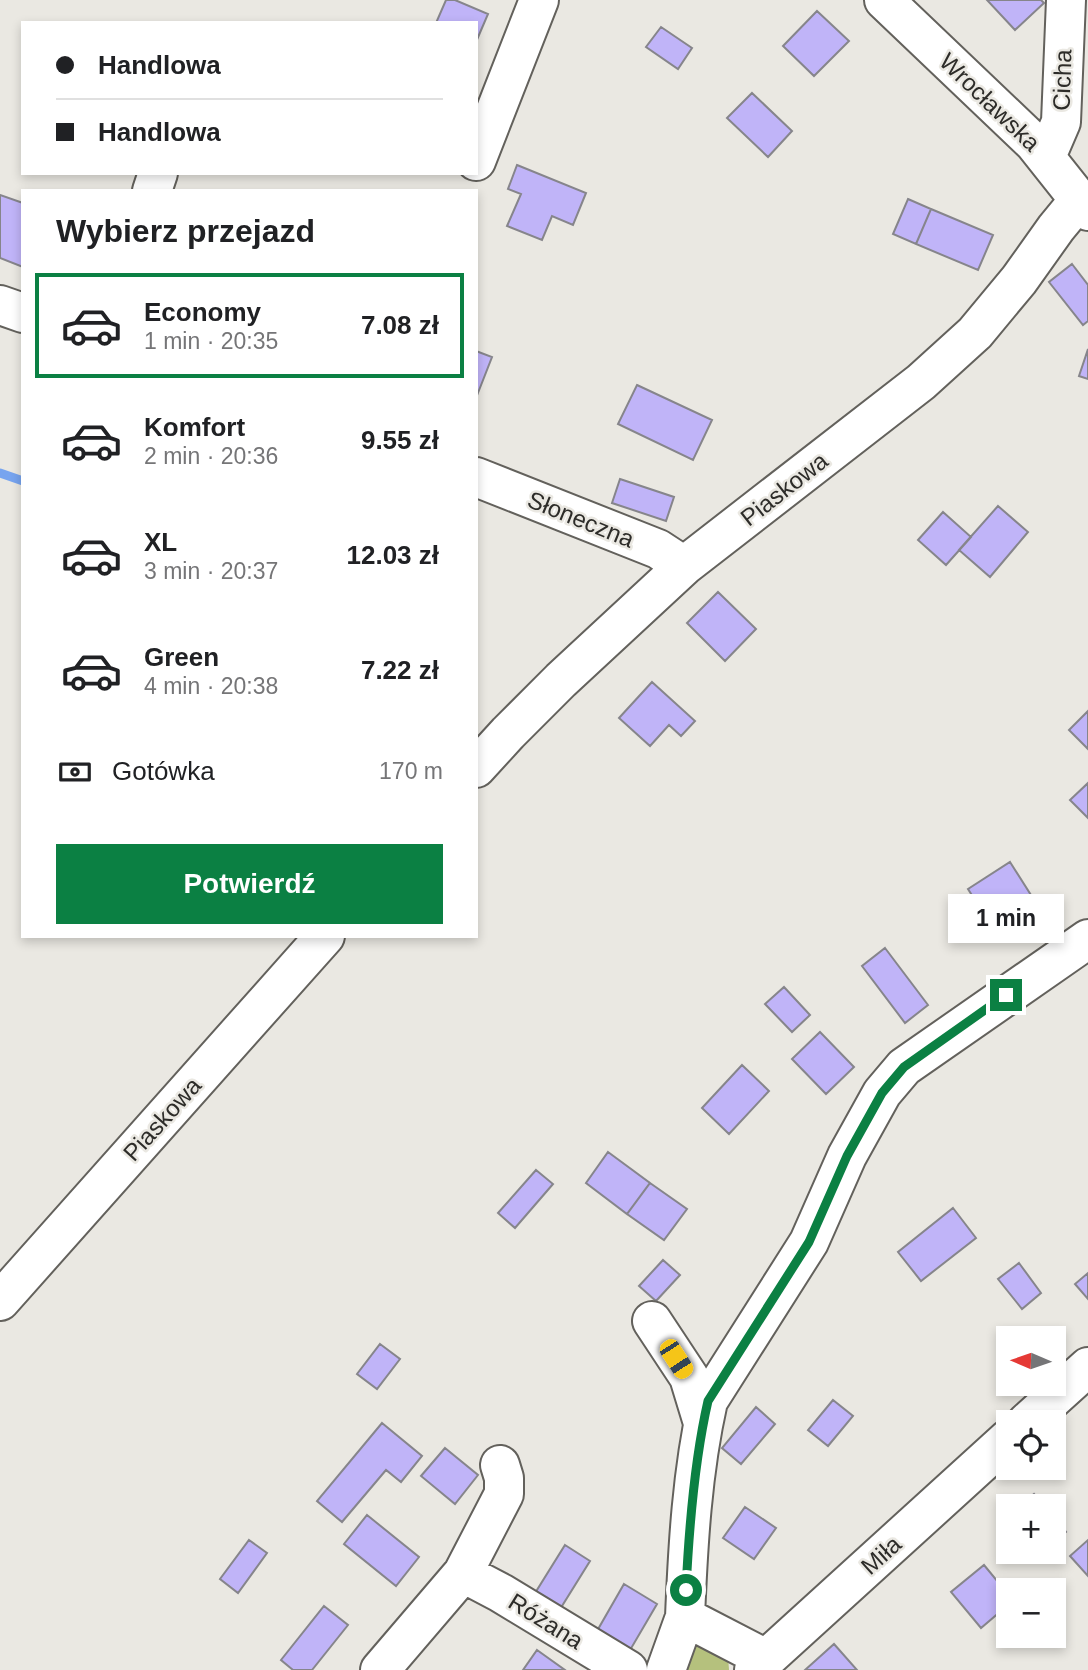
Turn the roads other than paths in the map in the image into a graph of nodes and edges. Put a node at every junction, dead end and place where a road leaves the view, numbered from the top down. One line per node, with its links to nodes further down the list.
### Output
1 (539, 0): 4 (street)
2 (884, 0): 5 (street, Wrocławska)
3 (1066, 0): 5 (street, Cicha)
4 (478, 156)
5 (1046, 158): 6 (street, Wrocławska)
6 (1084, 205): 10 (street, Piaskowa)
7 (0, 305): 8 (street)
8 (21, 312)
9 (478, 478): 10 (street, Słoneczna)
10 (684, 566): 11 (street, Piaskowa)
11 (478, 766)
12 (323, 938): 14 (street, Piaskowa)
13 (1088, 939): 18 (street)
14 (0, 1301)
15 (652, 1321): 18 (street)
16 (1088, 1367): 17 (street)
17 (1040, 1410)
18 (703, 1423): 22 (street)
19 (996, 1450): 23 (street, Miła)
20 (500, 1465): 21 (street)
21 (463, 1573): 24 (street); 25 (street, Różana)
22 (685, 1617): 23 (street); 26 (street)
23 (760, 1665)
24 (380, 1670)
25 (628, 1670)
26 (666, 1670)

